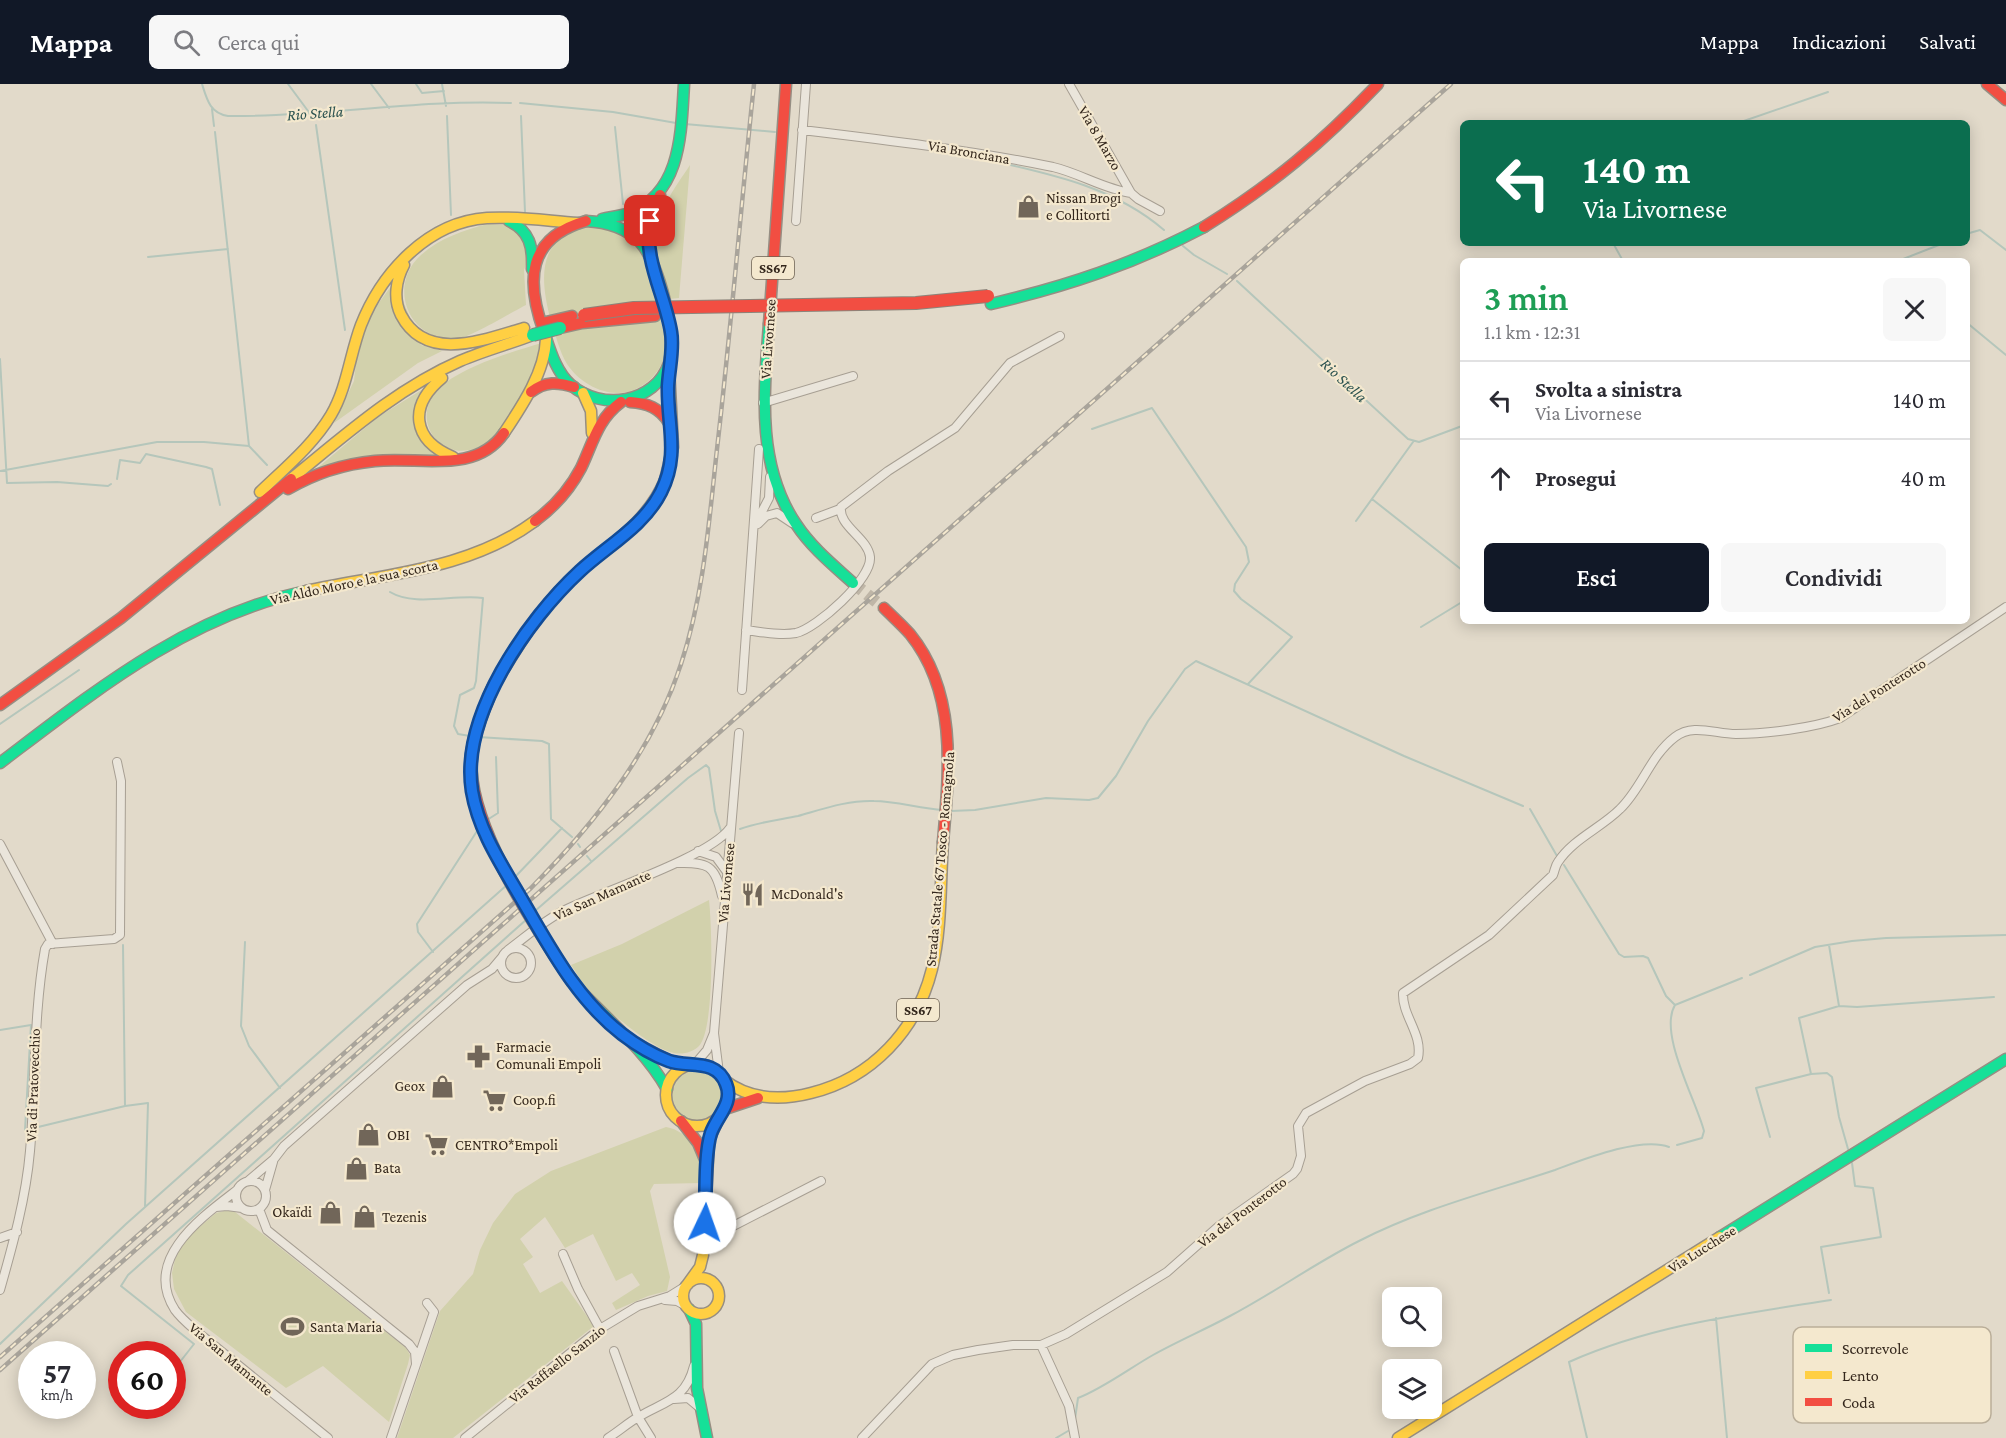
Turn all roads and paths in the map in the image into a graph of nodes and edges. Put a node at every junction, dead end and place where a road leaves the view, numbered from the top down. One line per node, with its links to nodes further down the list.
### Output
1 (684, 84): 10 (main road)
2 (786, 84): 29 (main road, Via Livornese / SS67)
3 (806, 84): 9 (street)
4 (1070, 84): 11 (street, Via 8 Marzo)
5 (1366, 84): 19 (main road)
6 (1378, 84): 19 (main road)
7 (1987, 84): 8 (main road)
8 (2006, 100)
9 (802, 130): 11 (street, Via Bronciana); 14 (street)
10 (663, 189): 15 (main road); 17 (main road)
11 (1131, 193): 12 (street, Via Bronciana)
12 (1160, 210)
13 (497, 218): 15 (main road); 16 (main road); 18 (main road)
14 (796, 221)
15 (584, 222): 17 (main road); 18 (main road)
16 (415, 250): 20 (main road); 34 (main road)
17 (651, 258): 24 (main road)
18 (532, 269): 22 (main road)
19 (990, 300): 20 (main road, bridge); 20 (main road, bridge)
20 (527, 330): 23 (main road); 34 (main road)
21 (1060, 336): 35 (street)
22 (546, 339): 26 (main road); 27 (main road)
23 (499, 346): 33 (main road); 37 (main road)
24 (670, 361): 28 (main road); 30 (main road)
25 (853, 376): 29 (street)
26 (578, 390): 27 (main road); 28 (main road); 31 (main road, Via Aldo Moro e la sua scorta)
27 (524, 398): 33 (main road)
28 (623, 402): 30 (main road); 31 (main road, Via Aldo Moro e la sua scorta)
29 (763, 403): 32 (main road, Via Livornese / SS67)
30 (672, 429): 63 (main road, bridge)
31 (592, 437): 49 (main road, Via Aldo Moro e la sua scorta)
32 (765, 454): 38 (street, Via Livornese / SS67); 38 (street, Via Livornese / SS67); 39 (main road, SS67)
33 (459, 459): 37 (main road)
34 (260, 493): 45 (main road)
35 (840, 509): 36 (street); 43 (street)
36 (816, 518)
37 (238, 522): 46 (main road)
38 (754, 529): 39 (street, SS67); 43 (street, Via Livornese / SS67)
39 (799, 529): 40 (main road, SS67)
40 (853, 583)
41 (2006, 607): 94 (street, Via del Ponterotto)
42 (884, 608): 68 (main road, Strada Statale 67 Tosco - Romagnola / SS67)
43 (746, 630): 44 (street, Via Livornese / SS67)
44 (741, 690)
45 (0, 695)
46 (0, 705)
47 (739, 733): 50 (street, Via Livornese)
48 (117, 762): 57 (street)
49 (0, 763)
50 (732, 825): 52 (street, Via San Mamante); 54 (street, Via Livornese)
51 (0, 844): 57 (street)
52 (699, 851): 53 (street, Via San Mamante); 54 (street)
53 (674, 863): 55 (street, Via San Mamante); 56 (street, Via San Mamante)
54 (727, 872): 55 (street, Via Livornese)
55 (724, 912): 62 (street, Via Livornese)
56 (531, 930): 58 (street, Via San Mamante); 59 (street)
57 (53, 944): 80 (street, Via di Pratovecchio)
58 (506, 953): 59 (street); 60 (street); 61 (street)
59 (531, 959): 60 (street)
60 (512, 978): 61 (street)
61 (476, 979): 71 (street)
62 (714, 1033): 65 (street, Via Livornese); 66 (street, Via Livornese)
63 (623, 1034): 65 (main road); 67 (main road)
64 (2006, 1059): 109 (main road, Via Lucchese)
65 (693, 1064): 66 (main road, SS67); 67 (main road, Via Livornese)
66 (722, 1076): 68 (main road, SS67); 69 (main road, Via Livornese)
67 (667, 1089): 70 (main road)
68 (760, 1097): 69 (main road, SS67)
69 (723, 1111): 70 (main road, SS67); 72 (main road, Via Livornese)
70 (680, 1120): 72 (main road)
71 (274, 1159): 73 (street); 76 (street)
72 (708, 1165): 82 (main road, Via Livornese)
73 (248, 1181): 75 (street); 76 (street)
74 (821, 1181): 82 (street)
75 (237, 1190): 77 (street, Via San Mamante); 78 (street)
76 (265, 1190): 79 (street)
77 (215, 1207): 78 (street); 101 (street, Via San Mamante)
78 (242, 1208): 79 (street)
79 (259, 1209): 97 (street)
80 (17, 1232): 81 (street); 87 (street, Via di Pratovecchio)
81 (0, 1238)
82 (704, 1241): 84 (main road, Via Livornese)
83 (563, 1254): 92 (street)
84 (703, 1255): 85 (main road, Via Livornese); 86 (main road, Via Livornese)
85 (713, 1283): 86 (main road); 91 (main road, Via Livornese)
86 (687, 1285): 88 (street, Via Raffaello Sanzio); 90 (main road, Via Livornese)
87 (0, 1290)
88 (656, 1301): 90 (street, Via Raffaello Sanzio); 92 (street, Via Raffaello Sanzio)
89 (427, 1303): 97 (street)
90 (688, 1308): 91 (main road); 93 (main road, Via Livornese)
91 (711, 1311): 93 (main road, Via Livornese)
92 (600, 1329): 103 (street, Via Raffaello Sanzio)
93 (697, 1337): 96 (main road, Via Livornese)
94 (1041, 1345): 107 (street); 108 (street)
95 (614, 1351): 100 (street)
96 (696, 1356): 98 (street); 99 (main road, Via Livornese)
97 (416, 1364): 102 (street)
98 (674, 1399): 99 (street); 100 (street)
99 (700, 1408): 106 (main road, Via Livornese)
100 (638, 1417): 104 (street); 105 (street)
101 (328, 1438)
102 (391, 1438)
103 (465, 1438)
104 (608, 1438)
105 (651, 1438)
106 (707, 1438)
107 (862, 1438)
108 (1075, 1438)
109 (1398, 1438)

